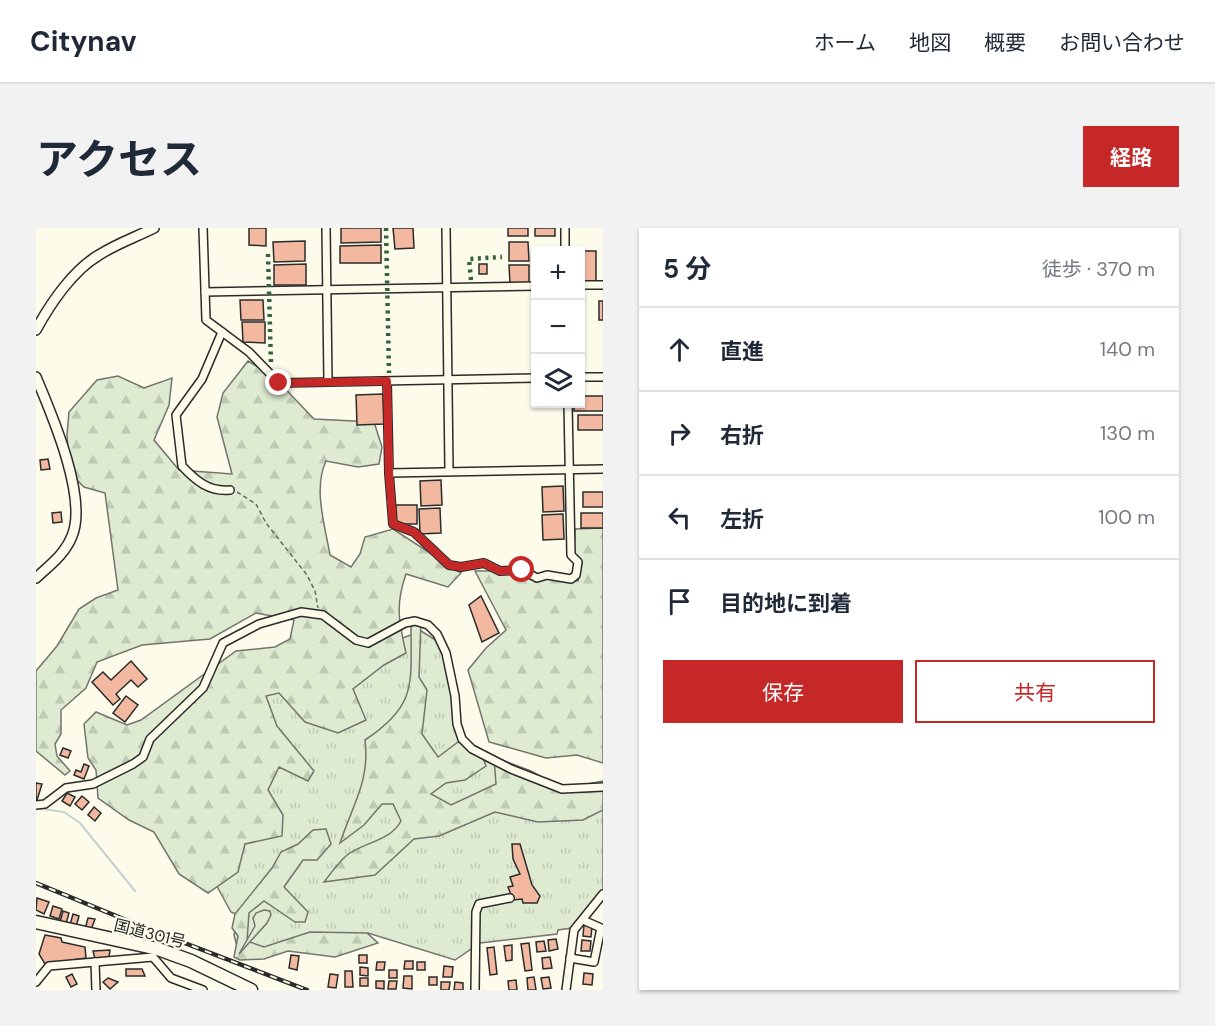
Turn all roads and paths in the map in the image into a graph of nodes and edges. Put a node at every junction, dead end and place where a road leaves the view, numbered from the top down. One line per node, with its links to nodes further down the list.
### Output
1 (154, 228): 13 (street)
2 (203, 228): 12 (street)
3 (326, 228): 11 (street)
4 (446, 228): 10 (street)
5 (565, 228): 6 (street)
6 (565, 246)
7 (585, 285): 8 (street)
8 (603, 285)
9 (531, 286): 10 (street)
10 (446, 288): 11 (street); 18 (street)
11 (328, 290): 12 (street); 20 (street)
12 (205, 292): 14 (street)
13 (36, 329)
14 (222, 332): 20 (street); 27 (street)
15 (36, 377): 28 (street)
16 (585, 377): 17 (street)
17 (603, 377)
18 (448, 378): 19 (street); 21 (street); 24 (street)
19 (531, 378)
20 (328, 381): 21 (street)
21 (387, 381): 26 (street)
22 (567, 408): 25 (street)
23 (603, 469): 25 (street)
24 (449, 470): 25 (street); 26 (street)
25 (569, 470): 26 (street)
26 (389, 473)
27 (230, 490): 29 (path)
28 (36, 578)
29 (318, 614): 30 (street); 31 (street)
30 (603, 788)
31 (36, 805)
32 (603, 894): 34 (street)
33 (510, 898): 43 (street)
34 (583, 920): 37 (street); 37 (street)
35 (36, 922): 36 (highway, 国道301号)
36 (155, 953): 38 (street); 41 (street); 42 (highway, 国道301号)
37 (570, 958): 44 (street)
38 (95, 962): 39 (street); 40 (street)
39 (36, 982)
40 (96, 990)
41 (203, 990)
42 (251, 990)
43 (475, 990)
44 (566, 990)

